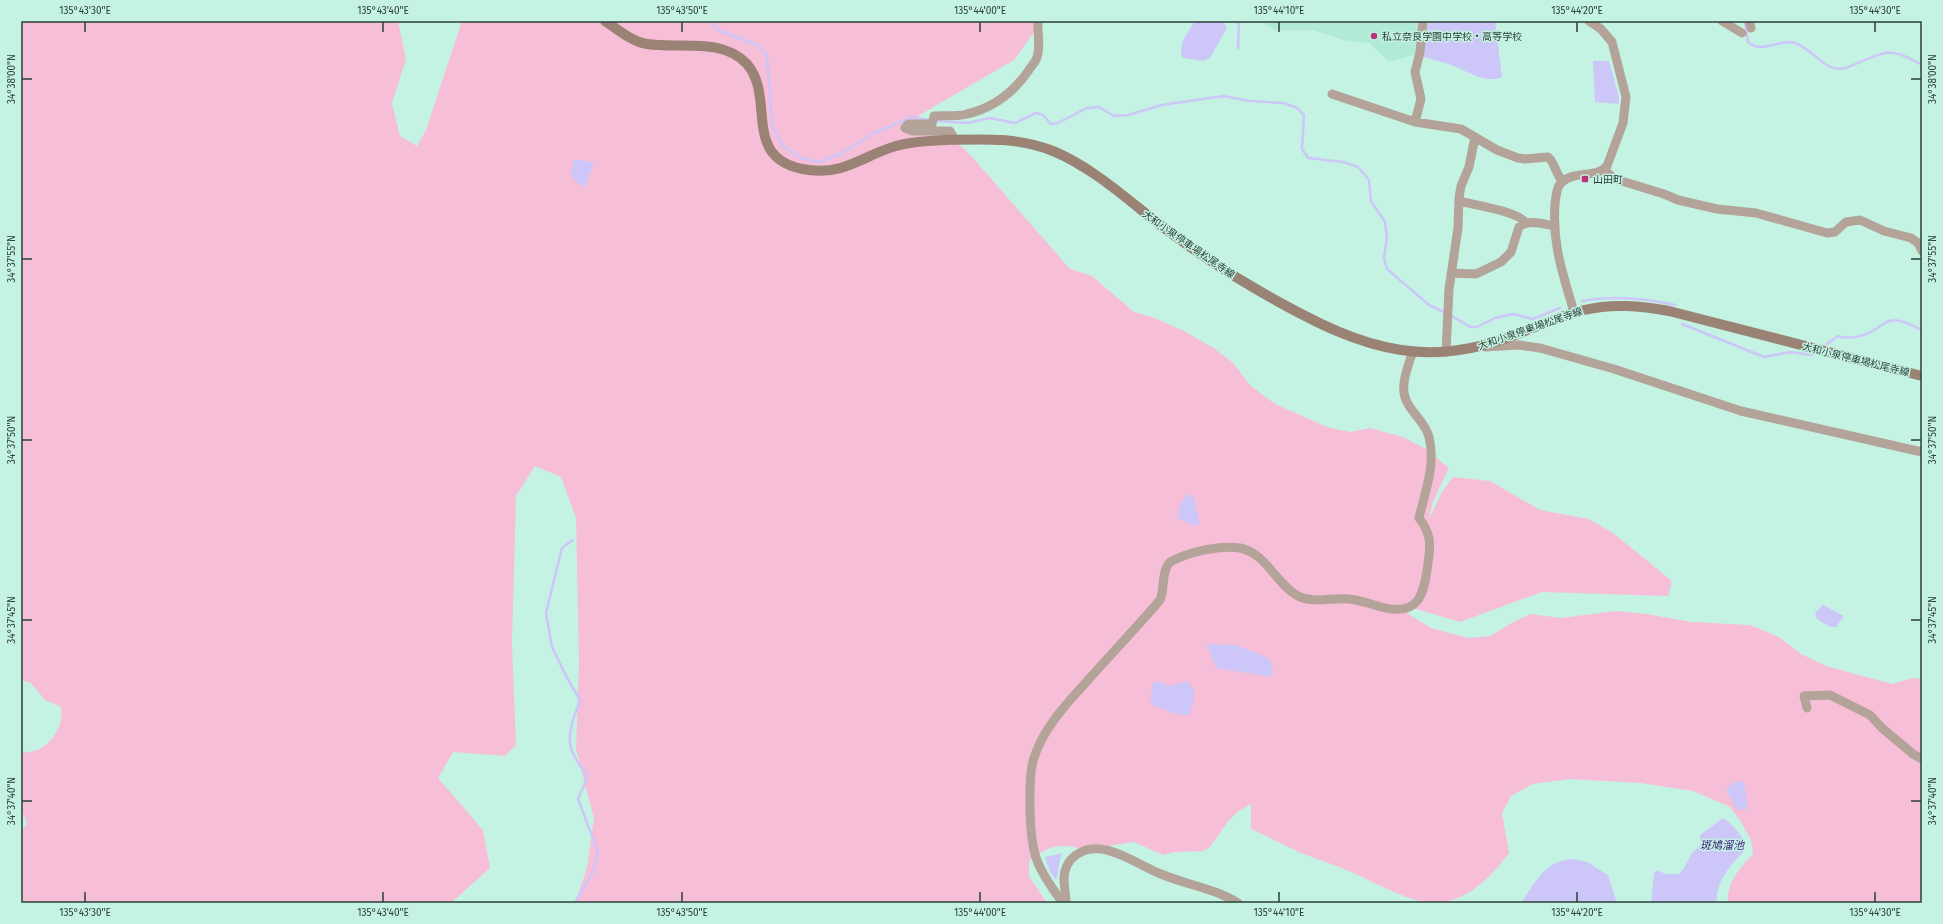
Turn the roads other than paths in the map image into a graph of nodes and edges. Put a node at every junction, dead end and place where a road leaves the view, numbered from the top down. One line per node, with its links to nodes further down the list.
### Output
1 (605, 21): 10 (main road, 大和小泉停車場松尾寺線)
2 (1038, 21): 10 (street)
3 (1423, 21): 8 (street)
4 (1589, 21): 11 (street)
5 (1722, 21): 6 (street)
6 (1742, 33)
7 (1332, 94): 8 (street)
8 (1415, 122): 9 (street)
9 (1475, 137): 12 (street); 13 (street)
10 (956, 140): 20 (main road, 大和小泉停車場松尾寺線)
11 (1604, 170): 12 (street); 16 (street)
12 (1562, 181): 15 (street)
13 (1459, 202): 14 (street); 17 (street)
14 (1526, 223): 15 (street); 17 (street)
15 (1554, 226): 18 (street)
16 (1922, 251)
17 (1451, 272): 21 (street)
18 (1574, 312): 19 (main road, 大和小泉停車場松尾寺線); 22 (main road, 大和小泉停車場松尾寺線)
19 (1471, 348): 21 (main road, 大和小泉停車場松尾寺線); 23 (street)
20 (1413, 351): 21 (main road, 大和小泉停車場松尾寺線); 26 (street)
21 (1446, 352)
22 (1922, 376)
23 (1922, 452)
24 (1807, 708): 25 (street)
25 (1922, 759)
26 (1063, 903)
27 (1066, 903): 28 (street)
28 (1238, 903)

